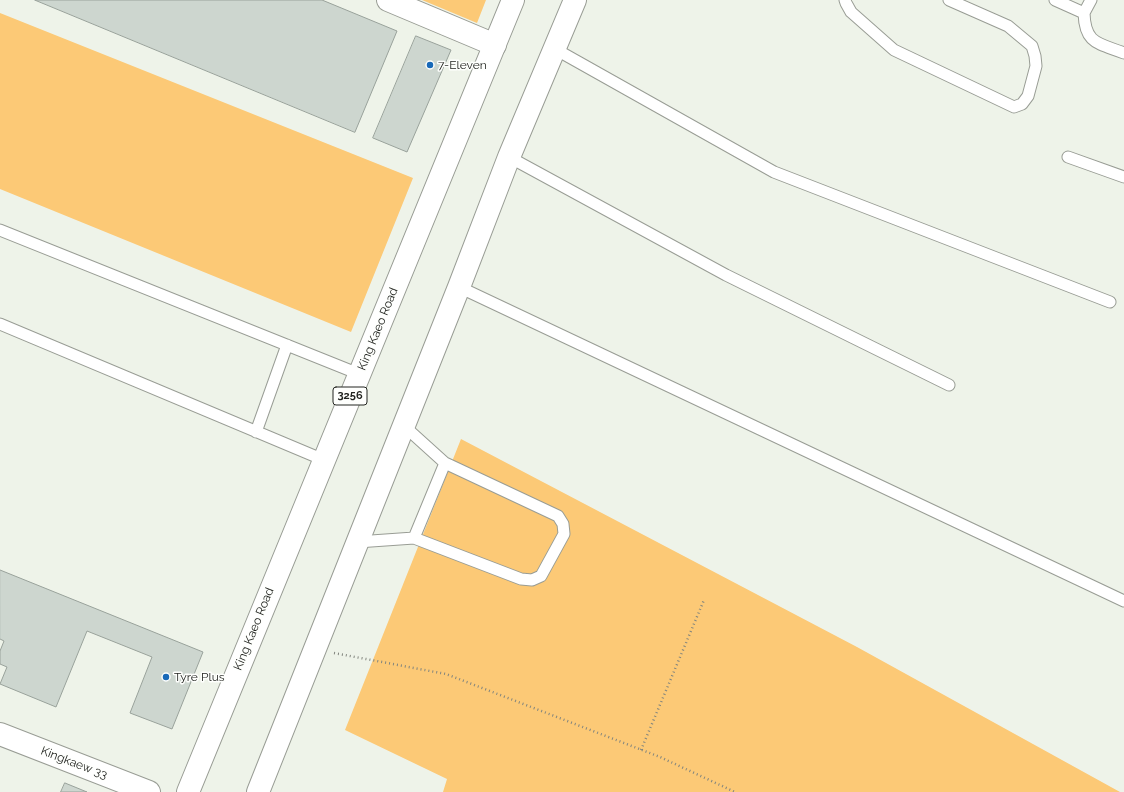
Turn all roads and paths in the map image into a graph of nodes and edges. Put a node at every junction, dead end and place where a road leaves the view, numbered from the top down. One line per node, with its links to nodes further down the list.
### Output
1 (388, 0): 9 (main road)
2 (512, 0): 9 (main road, King Kaeo Road / 3256)
3 (575, 0): 10 (main road)
4 (845, 0): 5 (lane)
5 (949, 0)
6 (1055, 0): 8 (lane)
7 (1091, 0): 8 (lane)
8 (1084, 13): 11 (lane)
9 (495, 45): 20 (main road, King Kaeo Road / 3256)
10 (555, 49): 12 (main road); 17 (lane)
11 (1124, 53)
12 (509, 157): 16 (main road); 21 (lane)
13 (1068, 157): 14 (lane)
14 (1124, 177)
15 (0, 230): 19 (lane)
16 (459, 287): 22 (main road); 29 (lane)
17 (1110, 302)
18 (0, 324): 23 (lane)
19 (287, 345): 20 (lane); 23 (lane)
20 (359, 374): 24 (main road, King Kaeo Road / 3256)
21 (949, 386)
22 (403, 425): 25 (lane); 27 (main road)
23 (256, 432): 24 (lane)
24 (324, 460): 34 (main road, King Kaeo Road / 3256)
25 (445, 463): 26 (lane); 26 (lane)
26 (414, 538): 27 (lane)
27 (357, 542): 30 (main road)
28 (704, 600): 32 (path)
29 (1124, 601)
30 (314, 649): 32 (path); 35 (main road)
31 (0, 734): 33 (main road, Kingkaew 33)
32 (641, 750): 36 (path)
33 (149, 792)
34 (188, 792)
35 (258, 792)
36 (735, 792)

